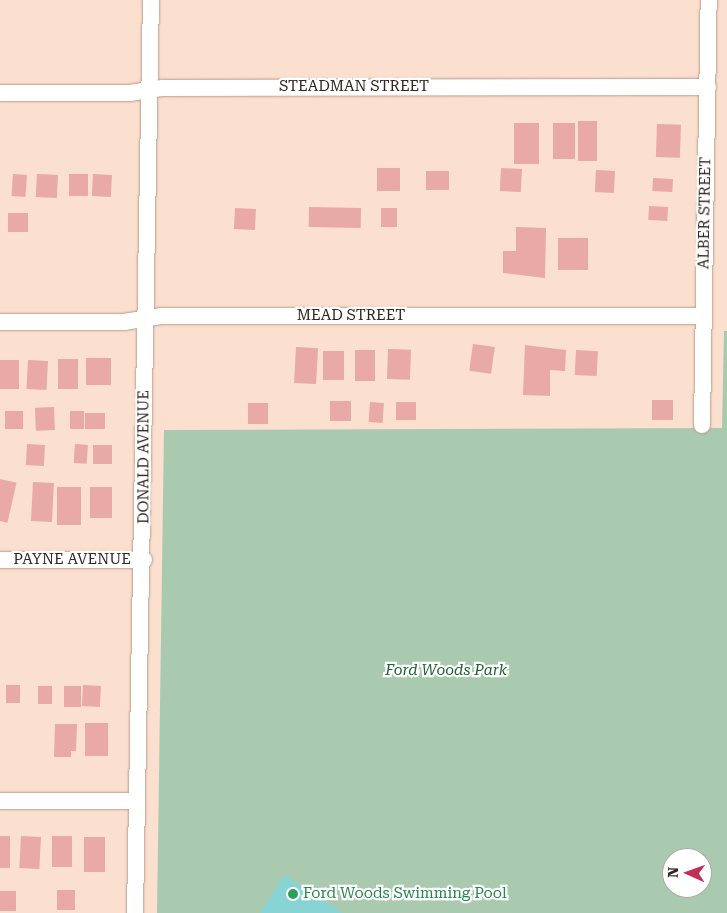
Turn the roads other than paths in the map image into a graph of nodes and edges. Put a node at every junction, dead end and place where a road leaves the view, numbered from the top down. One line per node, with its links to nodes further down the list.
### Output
1 (151, 0): 4 (street, DONALD AVENUE)
2 (709, 0): 3 (street, ALBER STREET)
3 (708, 86): 4 (street, STEADMAN STREET); 6 (street, ALBER STREET)
4 (149, 90): 5 (street, STEADMAN STREET); 7 (street, DONALD AVENUE)
5 (0, 93)
6 (703, 316): 7 (street, MEAD STREET); 9 (street, ALBER STREET)
7 (144, 319): 8 (street, MEAD STREET); 11 (street, DONALD AVENUE)
8 (0, 322)
9 (702, 426)
10 (0, 560): 11 (street, PAYNE AVENUE)
11 (144, 560): 13 (street, DONALD AVENUE)
12 (0, 800): 13 (street)
13 (137, 801): 14 (street, DONALD AVENUE)
14 (135, 913)

